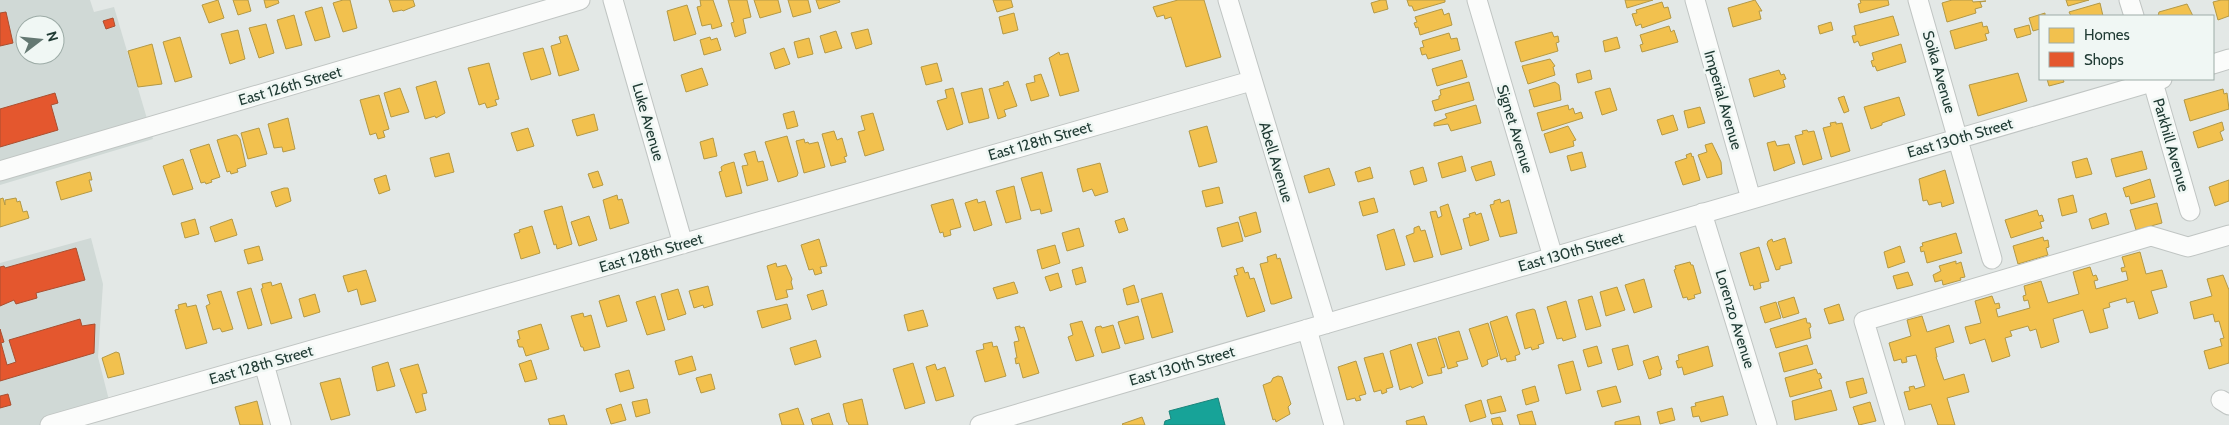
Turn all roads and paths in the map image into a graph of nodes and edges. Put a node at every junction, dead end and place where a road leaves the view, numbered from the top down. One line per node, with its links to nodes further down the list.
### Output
1 (580, 0): 14 (street, East 126th Street)
2 (613, 0): 19 (street, Luke Avenue)
3 (1228, 0): 12 (street, Abell Avenue)
4 (1476, 0): 20 (street, Signet Avenue)
5 (1695, 0): 15 (street, Imperial Avenue)
6 (1918, 0): 13 (street, Soika Avenue)
7 (2129, 0): 8 (street)
8 (2134, 15)
9 (2229, 59): 10 (street)
10 (2214, 64)
11 (2155, 80): 13 (street, East 130th Street); 16 (street, Parkhill Avenue)
12 (1251, 81): 19 (street, East 128th Street); 22 (street, Abell Avenue)
13 (1958, 138): 15 (street, East 130th Street); 21 (street, Soika Avenue)
14 (0, 171)
15 (1751, 199): 17 (street, East 130th Street)
16 (2190, 211)
17 (1702, 213): 20 (street, East 130th Street); 29 (street, Lorenzo Avenue)
18 (2229, 235): 30 (street)
19 (683, 244): 24 (street, East 128th Street)
20 (1553, 257): 22 (street, East 130th Street)
21 (1992, 258)
22 (1326, 324): 23 (street, East 130th Street)
23 (1307, 329): 27 (street, East 130th Street); 28 (street)
24 (264, 364): 25 (street, East 128th Street); 26 (street)
25 (50, 425)
26 (281, 425)
27 (980, 425)
28 (1334, 425)
29 (1767, 425)
30 (1895, 425)

